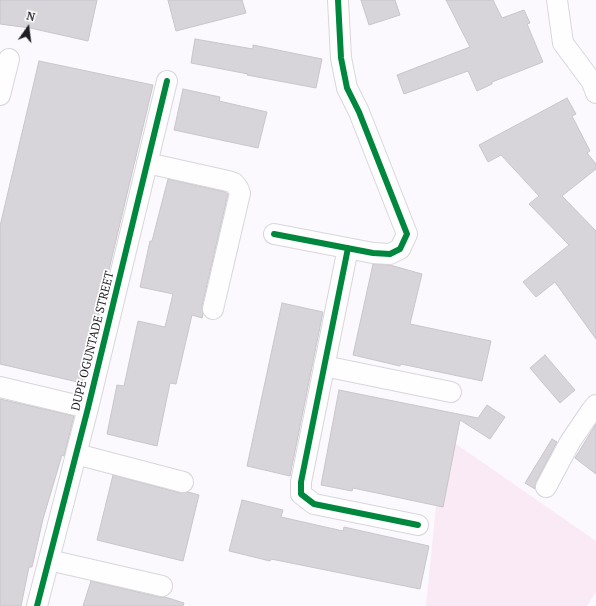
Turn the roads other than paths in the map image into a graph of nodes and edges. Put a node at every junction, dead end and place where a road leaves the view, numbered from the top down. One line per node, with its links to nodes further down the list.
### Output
1 (338, 0): 9 (street)
2 (557, 0): 5 (street)
3 (9, 59): 6 (street)
4 (167, 81): 7 (street, DUPE OGUNTADE STREET)
5 (595, 85)
6 (0, 95)
7 (147, 163): 10 (street); 15 (street, DUPE OGUNTADE STREET)
8 (274, 234): 9 (street)
9 (348, 248): 11 (street)
10 (213, 309)
11 (324, 366): 13 (street); 19 (street)
12 (0, 387): 15 (street)
13 (451, 392)
14 (596, 405): 18 (street)
15 (88, 408): 16 (street, DUPE OGUNTADE STREET)
16 (76, 454): 17 (street); 20 (street, DUPE OGUNTADE STREET)
17 (183, 482)
18 (546, 487)
19 (418, 525)
20 (49, 560): 21 (street); 22 (street, DUPE OGUNTADE STREET)
21 (162, 586)
22 (37, 606)

